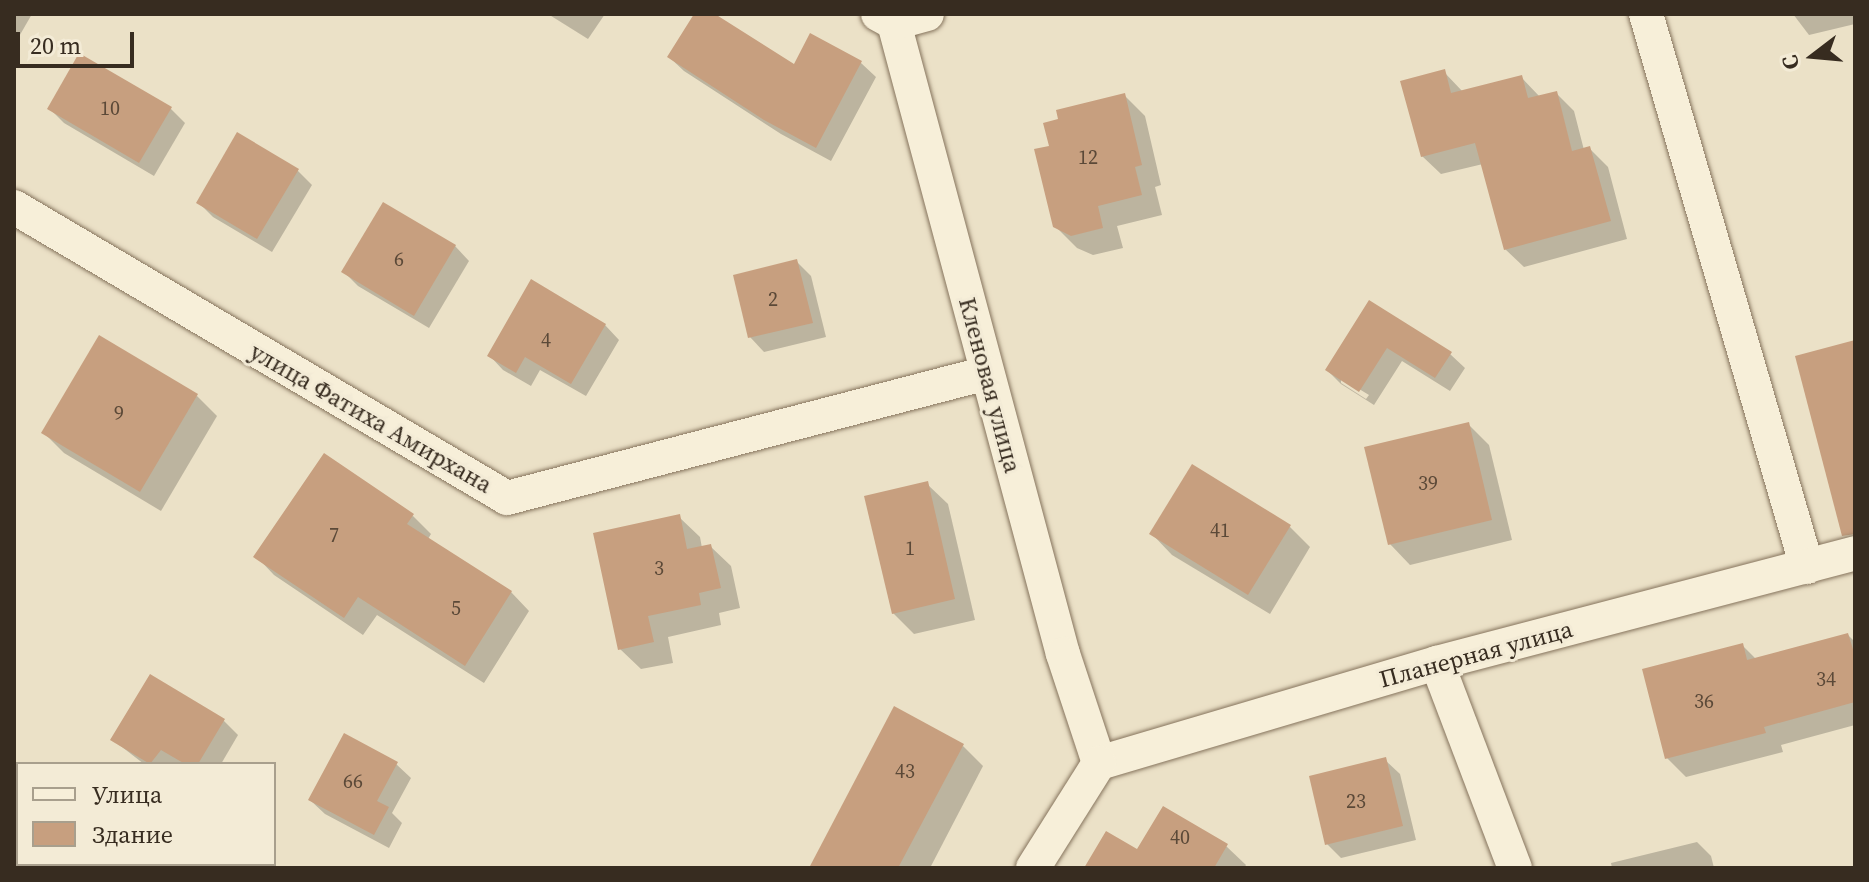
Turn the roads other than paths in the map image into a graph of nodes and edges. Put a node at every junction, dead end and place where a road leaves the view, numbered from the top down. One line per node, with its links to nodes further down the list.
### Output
1 (927, 14): 3 (street)
2 (1646, 14): 7 (street)
3 (886, 19): 5 (street, Кленовая улица)
4 (14, 207): 5 (street, улица Фатиха Амирхана)
5 (986, 373): 9 (street, Кленовая улица)
6 (1855, 553): 7 (street, Планерная улица)
7 (1807, 567): 8 (street, Планерная улица)
8 (1437, 663): 9 (street, Планерная улица); 11 (street)
9 (1099, 763): 10 (street)
10 (1033, 868)
11 (1515, 868)

